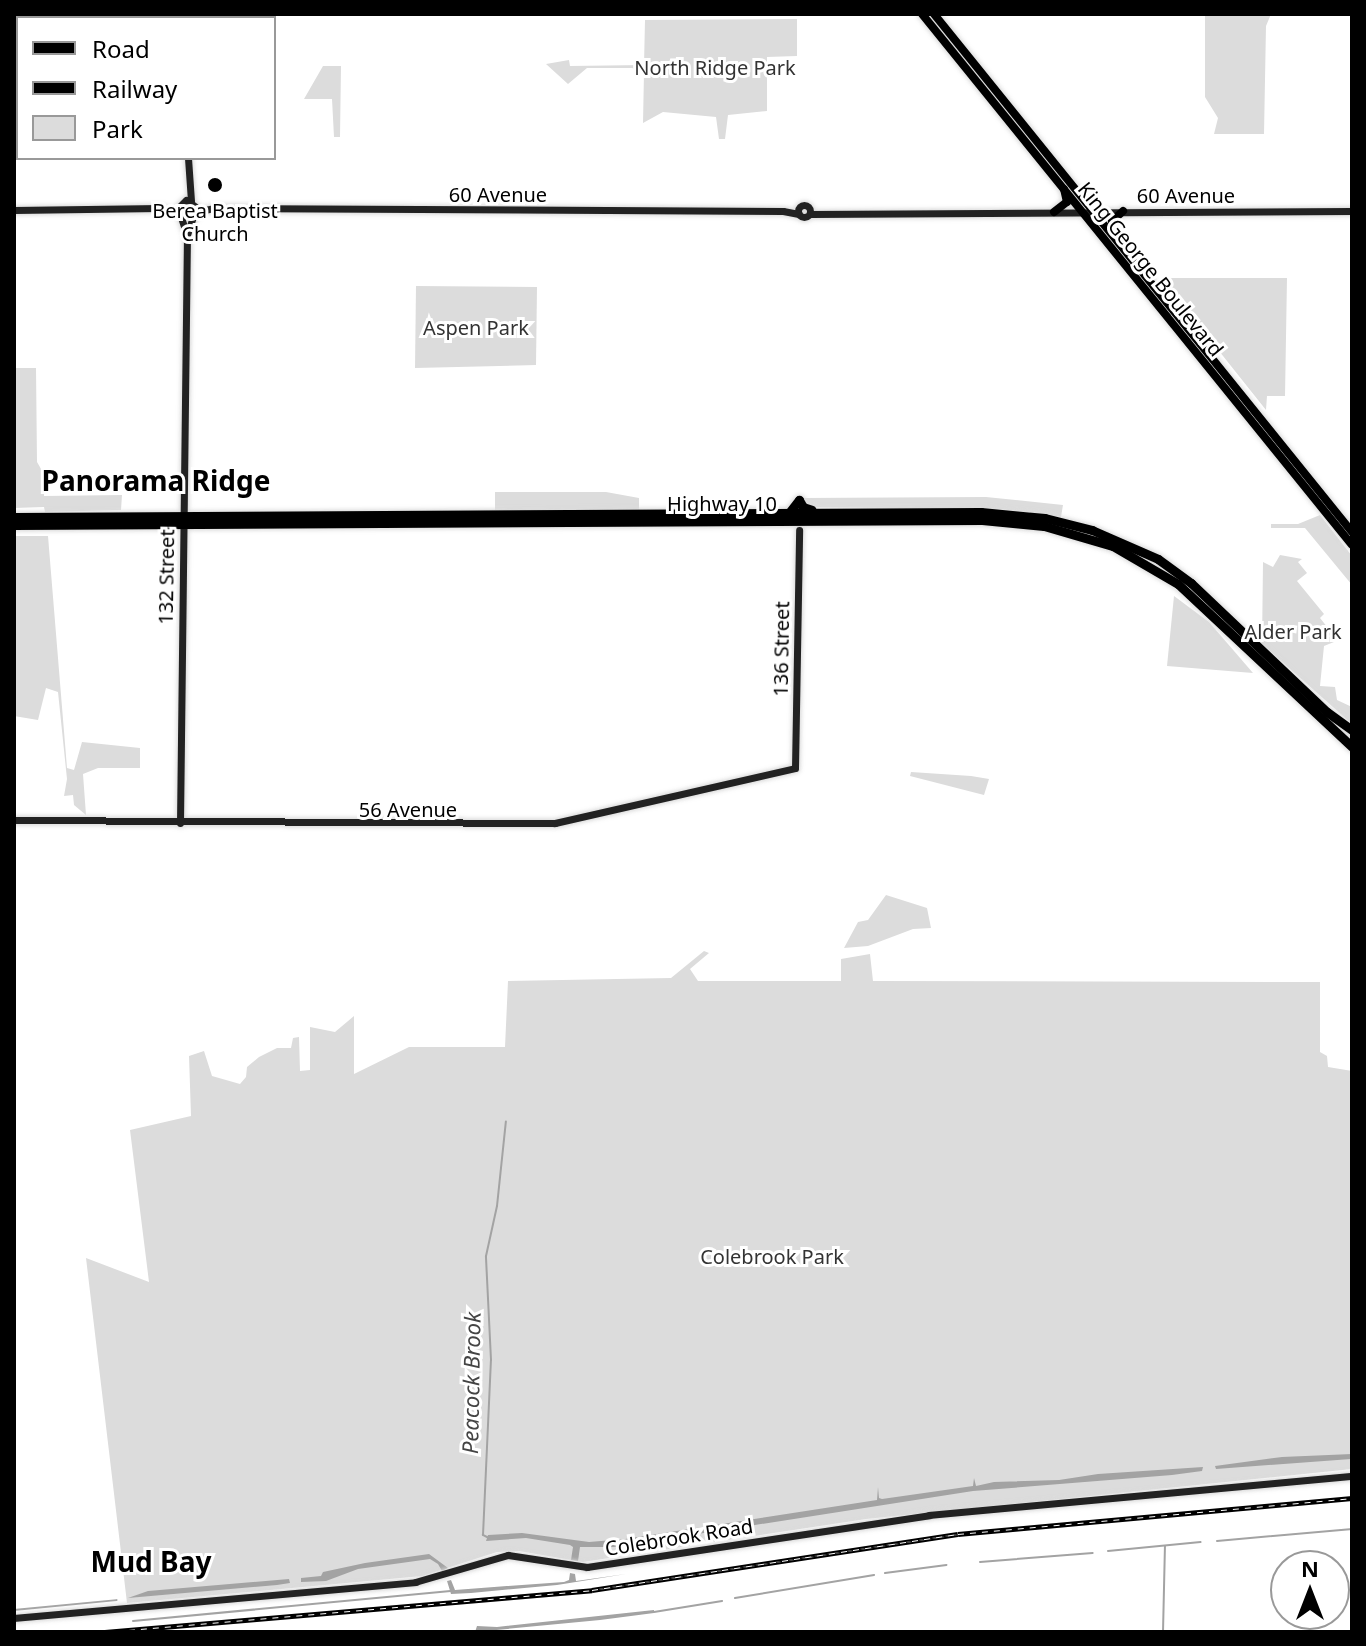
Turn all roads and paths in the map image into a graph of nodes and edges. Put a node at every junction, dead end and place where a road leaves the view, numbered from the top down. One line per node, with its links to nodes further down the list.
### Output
1 (922, 14): 5 (main road, King George Boulevard)
2 (934, 14): 11 (main road, King George Boulevard)
3 (188, 160): 4 (street)
4 (187, 182): 6 (street); 7 (street)
5 (1062, 185): 11 (main road, King George Boulevard); 14 (main road)
6 (180, 202): 7 (street); 8 (street); 15 (street)
7 (192, 202): 9 (street, 60 Avenue); 16 (street)
8 (160, 208): 10 (street); 15 (street)
9 (214, 208): 14 (street, 60 Avenue); 16 (street, 60 Avenue)
10 (14, 210)
11 (1089, 211): 12 (street, 60 Avenue); 14 (street, 60 Avenue); 18 (main road, King George Boulevard); 26 (main road, King George Boulevard)
12 (1123, 211): 13 (street, 60 Avenue); 18 (main road)
13 (1352, 211)
14 (1054, 212)
15 (179, 213): 16 (street); 17 (street, 132 Street)
16 (193, 214): 17 (street, 132 Street)
17 (187, 235): 20 (street, 132 Street)
18 (1114, 236): 25 (main road, King George Boulevard)
19 (14, 517): 20 (highway, Highway 10)
20 (183, 519): 21 (highway, Highway 10); 23 (highway, Highway 10); 27 (highway, Highway 10); 31 (street, 132 Street)
21 (720, 521): 22 (highway, Highway 10); 24 (highway)
22 (808, 521): 24 (highway); 28 (highway, Highway 10)
23 (14, 525)
24 (799, 530): 29 (street, 136 Street)
25 (1352, 532)
26 (1352, 545)
27 (1352, 730)
28 (1352, 747)
29 (795, 768): 31 (street, 56 Avenue)
30 (14, 820): 31 (street, 56 Avenue)
31 (180, 823)
32 (1352, 1476): 33 (street, Colebrook Road)
33 (14, 1618)

